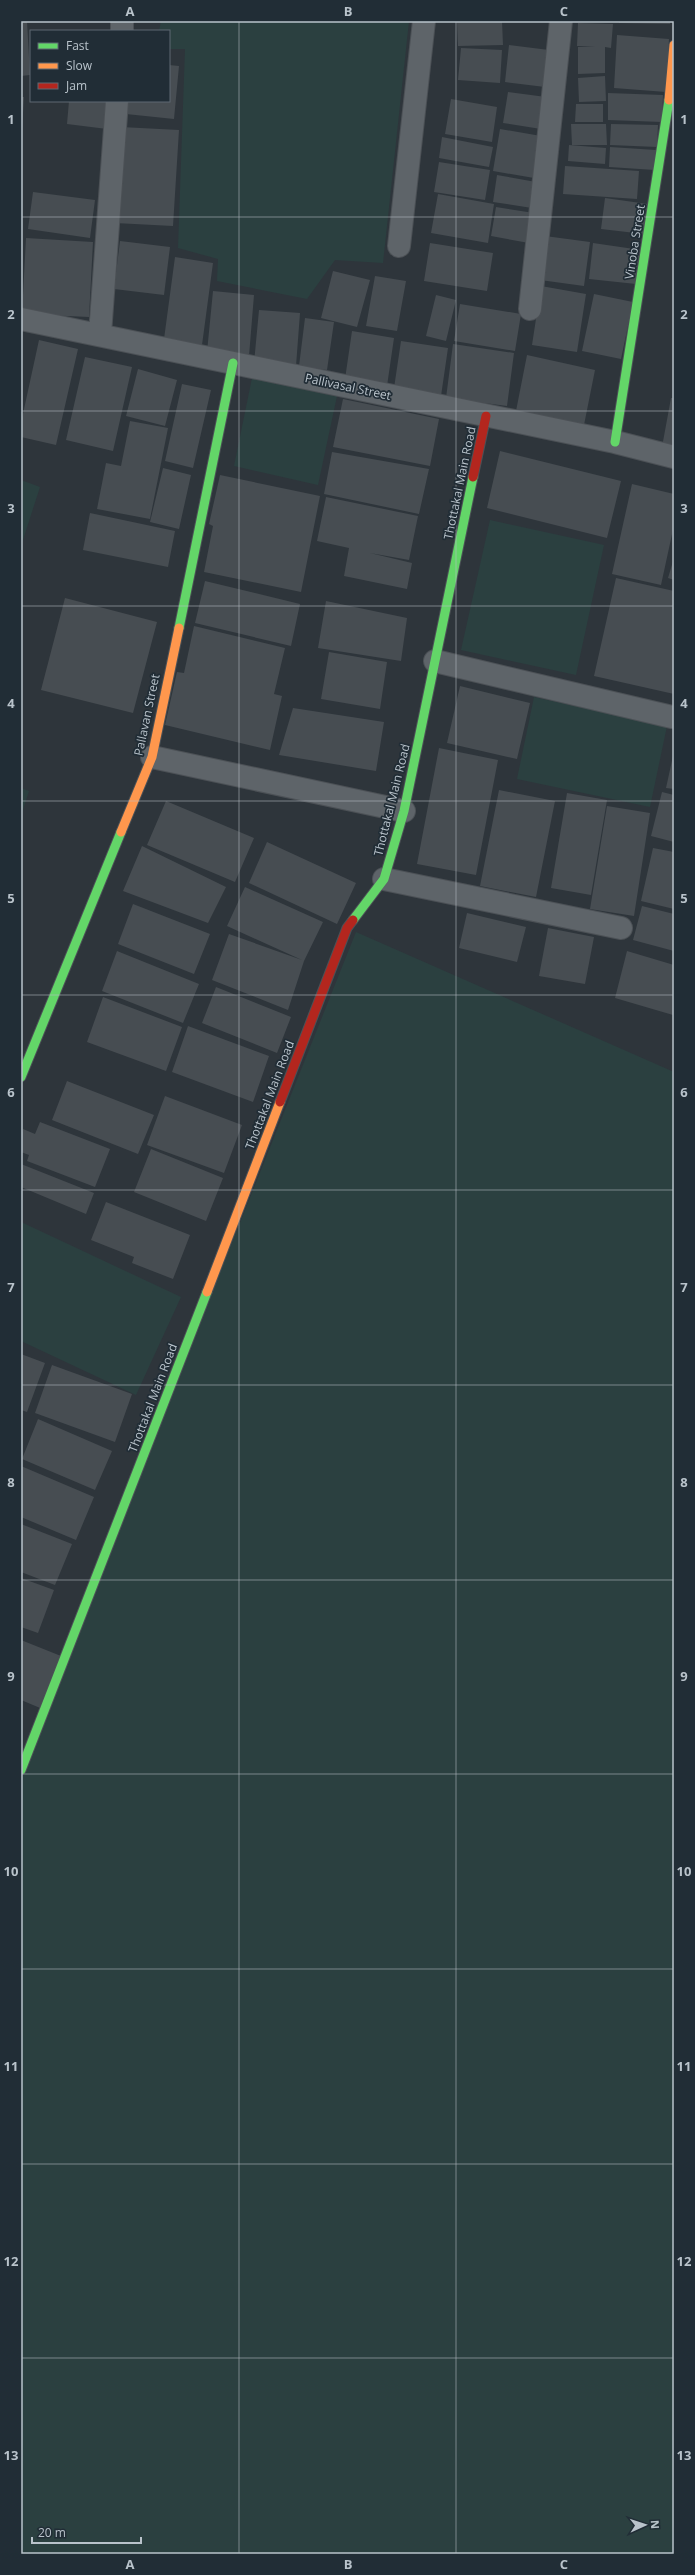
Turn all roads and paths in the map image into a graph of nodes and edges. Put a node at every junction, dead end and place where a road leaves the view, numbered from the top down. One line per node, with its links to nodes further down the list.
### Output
1 (424, 21): 5 (street)
2 (561, 21): 6 (street)
3 (674, 45): 11 (street, Vinoba Street)
4 (117, 102): 8 (street)
5 (399, 246)
6 (530, 309)
7 (21, 319): 8 (street, Pallivasal Street)
8 (100, 334): 9 (street, Pallivasal Street)
9 (233, 363): 10 (street, Pallivasal Street); 15 (street, Pallavan Street)
10 (486, 416): 11 (street, Pallivasal Street); 13 (street, Thottakal Main Road)
11 (615, 442): 12 (street, Pallivasal Street)
12 (674, 457)
13 (436, 661): 14 (street); 16 (street, Thottakal Main Road)
14 (672, 716)
15 (152, 757): 16 (street); 19 (street, Pallavan Street)
16 (404, 811): 17 (street, Thottakal Main Road)
17 (384, 880): 18 (street); 20 (street, Thottakal Main Road)
18 (621, 928)
19 (21, 1077)
20 (21, 1770)

